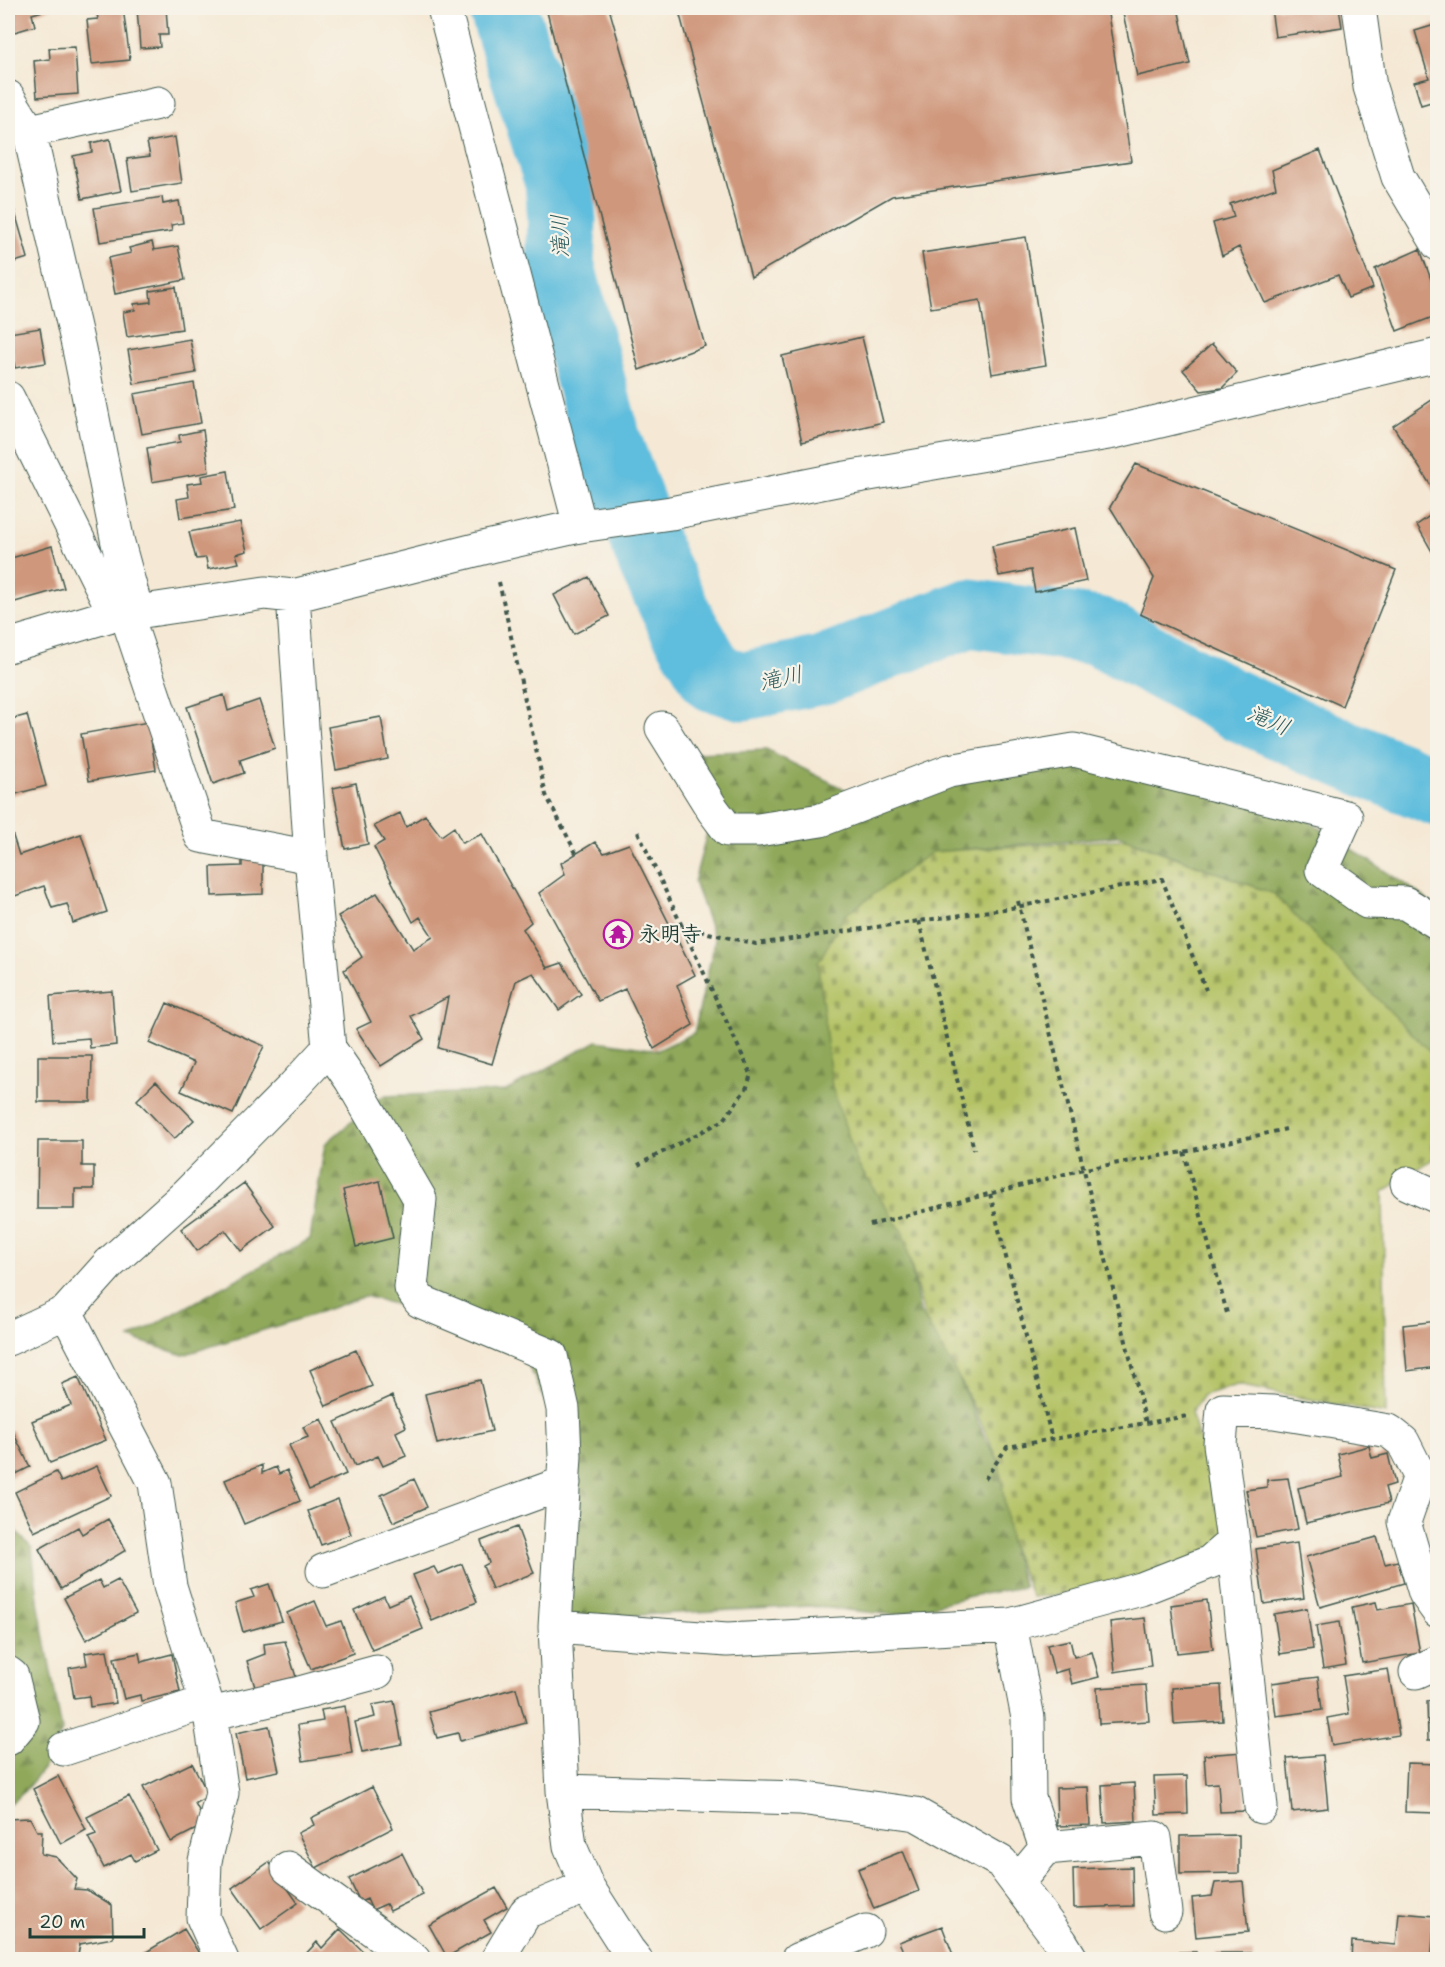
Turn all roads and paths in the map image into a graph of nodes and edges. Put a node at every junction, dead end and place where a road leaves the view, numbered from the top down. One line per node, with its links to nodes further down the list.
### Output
1 (444, 8): 9 (street)
2 (1359, 8): 6 (street)
3 (8, 97): 5 (street)
4 (158, 103): 5 (street)
5 (29, 131): 12 (street)
6 (1437, 244)
7 (1437, 355): 9 (street)
8 (8, 398): 12 (street)
9 (580, 526): 10 (street)
10 (491, 546): 11 (street); 16 (path)
11 (293, 596): 12 (street); 17 (street)
12 (126, 613): 13 (street); 17 (street)
13 (8, 646)
14 (662, 728): 20 (street)
15 (638, 832): 21 (path)
16 (576, 853)
17 (310, 857): 23 (street)
18 (1019, 903): 19 (path); 22 (path); 28 (path)
19 (919, 921): 21 (path); 25 (path)
20 (1437, 923)
21 (682, 927): 27 (path)
22 (1206, 990)
23 (329, 1048): 33 (street); 41 (street)
24 (1286, 1129): 26 (path)
25 (974, 1150)
26 (1184, 1152): 28 (path); 34 (path)
27 (638, 1165)
28 (1084, 1169): 30 (path); 37 (path)
29 (1407, 1183): 31 (street)
30 (990, 1194): 32 (path); 38 (path)
31 (1437, 1197)
32 (870, 1226)
33 (66, 1312): 35 (street); 49 (street)
34 (1228, 1317)
35 (8, 1339)
36 (1223, 1410): 37 (path); 39 (street); 42 (street)
37 (1146, 1423): 38 (path)
38 (1052, 1439): 40 (path)
39 (1429, 1476): 44 (street)
40 (985, 1479)
41 (564, 1483): 43 (street); 46 (street)
42 (1233, 1542): 45 (street); 53 (street)
43 (323, 1571)
44 (1437, 1611)
45 (1010, 1625): 46 (street); 54 (street)
46 (555, 1627): 52 (street)
47 (377, 1672): 49 (street)
48 (8, 1673): 50 (street)
49 (208, 1708): 51 (street); 60 (street)
50 (8, 1739)
51 (64, 1749)
52 (562, 1791): 56 (street); 57 (street)
53 (1261, 1807)
54 (1046, 1848): 56 (street); 58 (street)
55 (288, 1868): 61 (street)
56 (1017, 1883): 65 (street)
57 (587, 1886): 62 (street); 63 (street)
58 (1165, 1912)
59 (866, 1931): 64 (street)
60 (222, 1959)
61 (414, 1959)
62 (497, 1959)
63 (636, 1959)
64 (797, 1959)
65 (1072, 1959)

